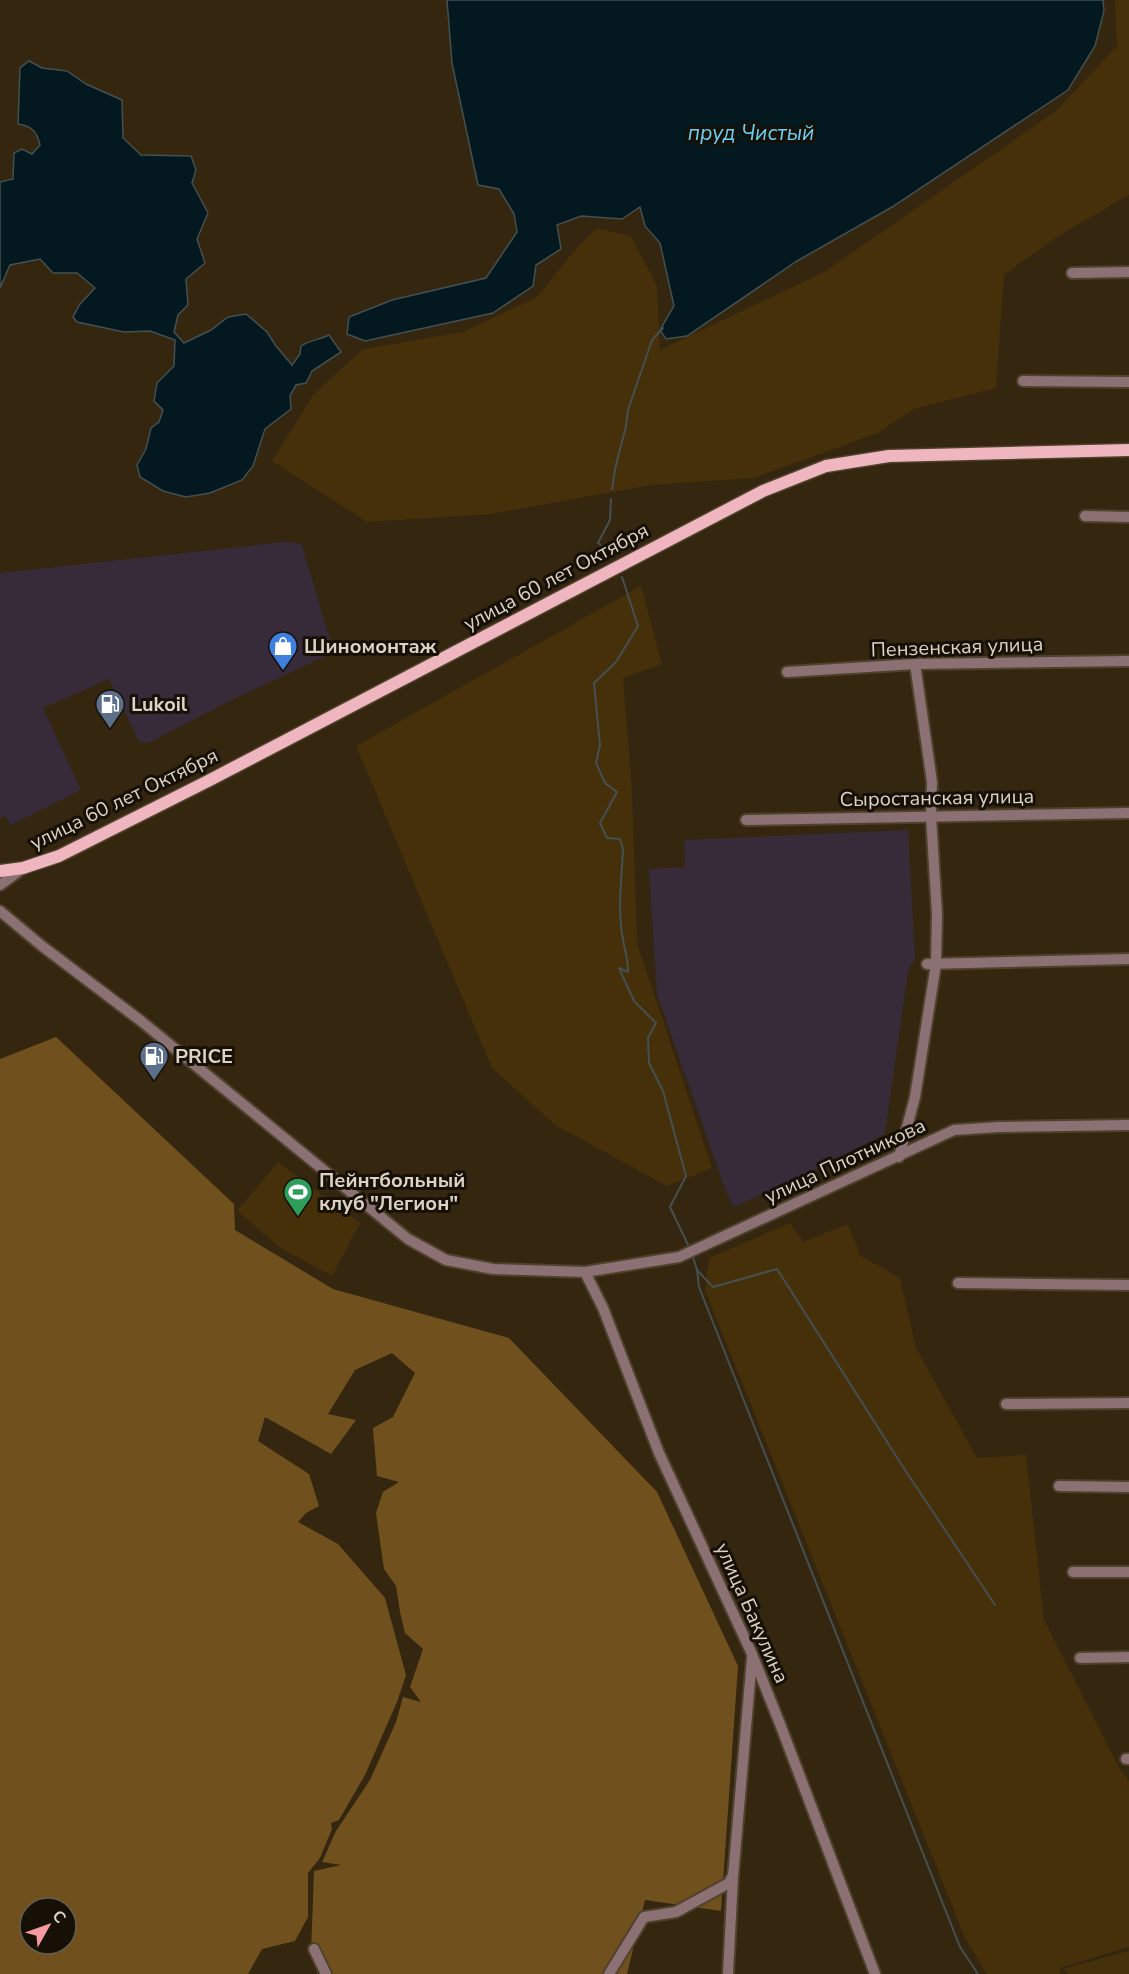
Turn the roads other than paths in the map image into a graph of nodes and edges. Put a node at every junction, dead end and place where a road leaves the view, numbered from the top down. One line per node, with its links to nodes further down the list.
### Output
1 (1129, 272): 2 (street)
2 (1072, 273)
3 (1023, 381): 4 (street)
4 (1129, 382)
5 (1129, 450): 14 (main road, улица 60 лет Октября)
6 (1085, 516): 7 (street)
7 (1129, 517)
8 (1129, 661): 9 (street, Пензенская улица)
9 (915, 664): 10 (street, Пензенская улица); 12 (street)
10 (787, 672)
11 (1129, 813): 12 (street, Сыростанская улица)
12 (931, 816): 13 (street, Сыростанская улица); 19 (street)
13 (746, 820)
14 (23, 868): 15 (main road, улица 60 лет Октября); 16 (street)
15 (0, 871)
16 (0, 885)
17 (0, 911): 22 (street)
18 (1129, 959): 19 (street)
19 (932, 964): 21 (street)
20 (1129, 1125): 21 (street, улица Плотникова)
21 (899, 1157): 22 (street, улица Плотникова)
22 (585, 1272): 31 (street, улица Бакулина)
23 (958, 1284): 24 (street)
24 (1129, 1285)
25 (1129, 1403): 26 (street)
26 (1006, 1404)
27 (1059, 1486): 28 (street)
28 (1129, 1487)
29 (1072, 1572): 30 (street)
30 (1129, 1572)
31 (752, 1654): 34 (street); 39 (street, улица Бакулина)
32 (1129, 1657): 33 (street)
33 (1080, 1658)
34 (733, 1876): 37 (street); 38 (street)
35 (314, 1949): 36 (street)
36 (326, 1974)
37 (609, 1974)
38 (728, 1974)
39 (875, 1974)

